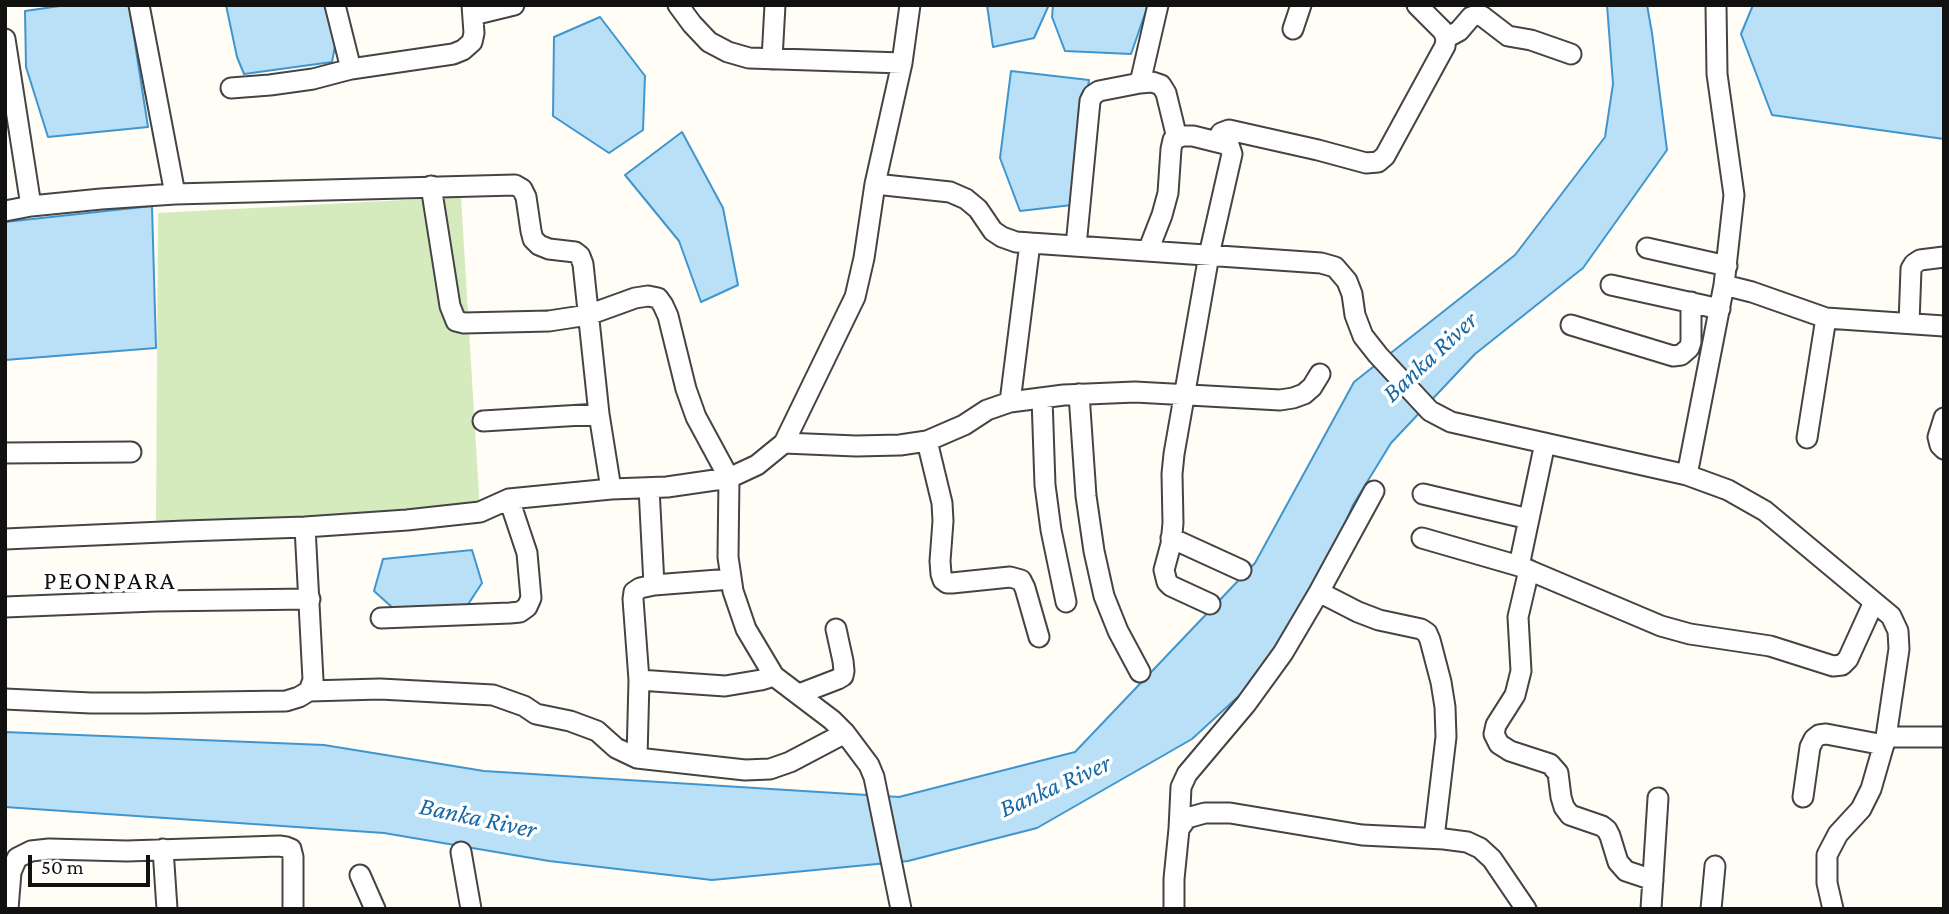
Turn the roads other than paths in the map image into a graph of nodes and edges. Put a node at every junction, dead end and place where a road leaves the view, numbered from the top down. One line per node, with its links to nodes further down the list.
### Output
1 (139, 5): 26 (street)
2 (335, 5): 18 (street)
3 (514, 5): 11 (street)
4 (678, 5): 16 (street)
5 (775, 5): 16 (street)
6 (910, 5): 17 (street)
7 (1158, 5): 19 (street)
8 (1301, 5): 12 (street)
9 (1417, 5): 13 (street)
10 (1716, 5): 35 (street)
11 (472, 10): 18 (street)
12 (1293, 29)
13 (1446, 38): 15 (street); 23 (street)
14 (5, 39): 20 (street)
15 (1571, 54)
16 (772, 59): 17 (street)
17 (902, 63): 24 (street)
18 (351, 69): 21 (street)
19 (1140, 83): 22 (street); 30 (street)
20 (10, 88): 27 (street)
21 (231, 88)
22 (1177, 138): 23 (street); 32 (street)
23 (1217, 141): 33 (street)
24 (875, 184): 29 (street); 54 (street)
25 (430, 186): 26 (street); 39 (street); 39 (street)
26 (175, 194): 27 (street)
27 (31, 206): 28 (street)
28 (5, 211)
29 (1030, 243): 30 (street); 48 (street)
30 (1076, 246): 32 (street)
31 (1647, 248): 35 (street)
32 (1148, 251): 33 (street)
33 (1209, 255): 45 (street); 55 (street)
34 (1944, 257): 41 (street)
35 (1725, 275): 38 (street); 40 (street)
36 (1611, 285): 37 (street)
37 (1690, 302): 38 (street); 42 (street)
38 (1720, 309): 59 (street)
39 (589, 315): 49 (street); 60 (street)
40 (1826, 318): 41 (street); 52 (street)
41 (1909, 323): 43 (street)
42 (1571, 325)
43 (1944, 326)
44 (1320, 374): 45 (street)
45 (1184, 393): 46 (street); 68 (street)
46 (1079, 394): 47 (street); 84 (street)
47 (1042, 398): 48 (street); 77 (street)
48 (1010, 402): 53 (street)
49 (599, 414): 51 (street); 62 (street)
50 (1944, 418): 56 (street)
51 (483, 421)
52 (1807, 438)
53 (927, 441): 54 (street); 83 (street)
54 (784, 443): 60 (street)
55 (1545, 443): 59 (street); 66 (street)
56 (1944, 449)
57 (131, 452): 58 (street)
58 (5, 453)
59 (1687, 475): 78 (street)
60 (729, 478): 61 (street); 73 (street)
61 (649, 488): 62 (street); 74 (street)
62 (611, 489): 65 (street)
63 (1374, 491): 75 (street)
64 (1423, 494): 66 (street)
65 (509, 499): 67 (street); 81 (street)
66 (1529, 519): 71 (street)
67 (306, 527): 70 (street); 76 (street)
68 (1171, 538): 72 (street); 79 (street)
69 (1422, 538): 71 (street)
70 (5, 539)
71 (1524, 568): 78 (street); 102 (street)
72 (1241, 570)
73 (731, 579): 74 (street); 85 (street)
74 (654, 585): 86 (street)
75 (1320, 592): 96 (street); 97 (street)
76 (310, 600): 80 (street); 87 (street)
77 (1066, 602)
78 (1874, 602): 92 (street)
79 (1210, 604)
80 (5, 607)
81 (381, 618)
82 (836, 629): 88 (street)
83 (1039, 637)
84 (1140, 671)
85 (774, 676): 86 (street); 88 (street)
86 (639, 680): 93 (street)
87 (309, 691): 89 (street); 93 (street)
88 (799, 694): 90 (street)
89 (5, 699)
90 (845, 733): 93 (street); 108 (street)
91 (1944, 737): 92 (street)
92 (1885, 741): 94 (street); 113 (street)
93 (637, 758)
94 (1803, 797)
95 (1658, 798): 102 (street)
96 (1179, 829): 97 (street); 109 (street)
97 (1434, 838): 110 (street)
98 (163, 849): 103 (street); 104 (street); 105 (street)
99 (461, 852): 107 (street)
100 (1715, 866): 112 (street)
101 (360, 875): 106 (street)
102 (1653, 880): 111 (street)
103 (8, 909)
104 (167, 909)
105 (293, 909)
106 (374, 909)
107 (471, 909)
108 (901, 909)
109 (1174, 909)
110 (1526, 909)
111 (1651, 909)
112 (1711, 909)
113 (1833, 909)

